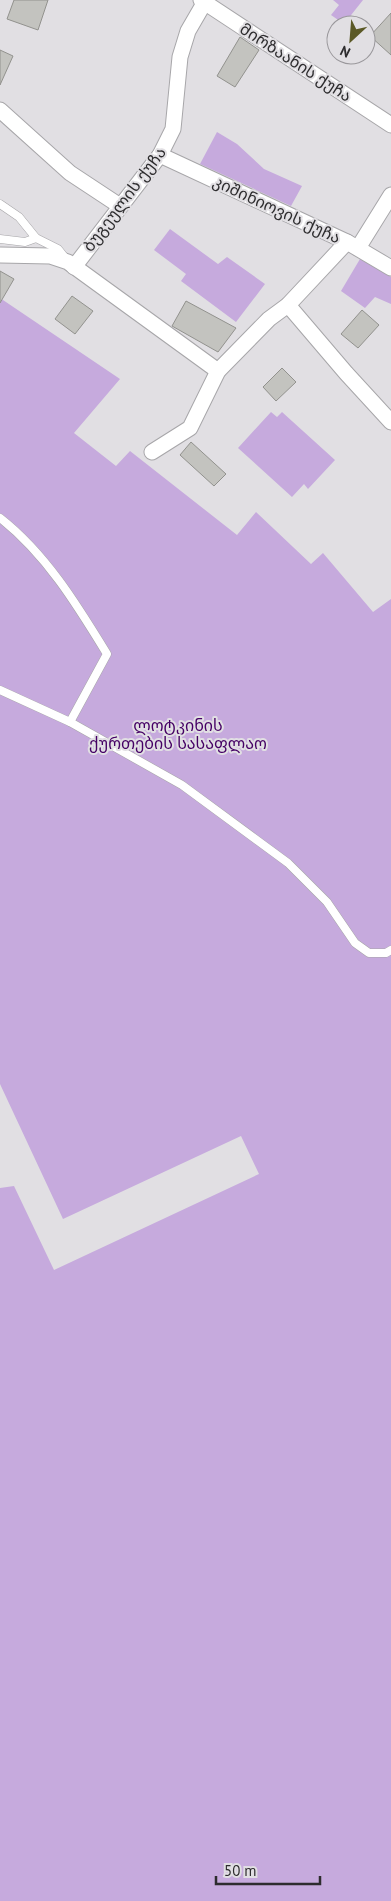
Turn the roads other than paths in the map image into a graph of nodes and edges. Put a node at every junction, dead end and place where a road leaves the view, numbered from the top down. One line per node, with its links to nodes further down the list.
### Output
1 (204, 1): 3 (street, მირზაანის ქუჩა); 4 (street, ბუგეულის ქუჩა)
2 (0, 110): 7 (street)
3 (391, 125)
4 (160, 155): 7 (street, ბუგეულის ქუჩა); 10 (street, კიშინიოვის ქუჩა)
5 (391, 195): 10 (street)
6 (0, 204): 8 (lane)
7 (120, 206): 12 (street, ბუგეულის ქუჩა)
8 (36, 238): 9 (lane); 12 (lane)
9 (0, 239)
10 (353, 245): 13 (street, კიშინიოვის ქუჩა); 14 (street)
11 (0, 255): 12 (street, ბუგეულის ქუჩა)
12 (71, 264): 15 (street)
13 (391, 268)
14 (288, 304): 15 (street); 16 (street)
15 (218, 371): 17 (street)
16 (391, 422)
17 (152, 452)
18 (0, 518): 20 (lane)
19 (0, 690): 20 (lane)
20 (70, 722): 21 (lane)
21 (391, 950)

